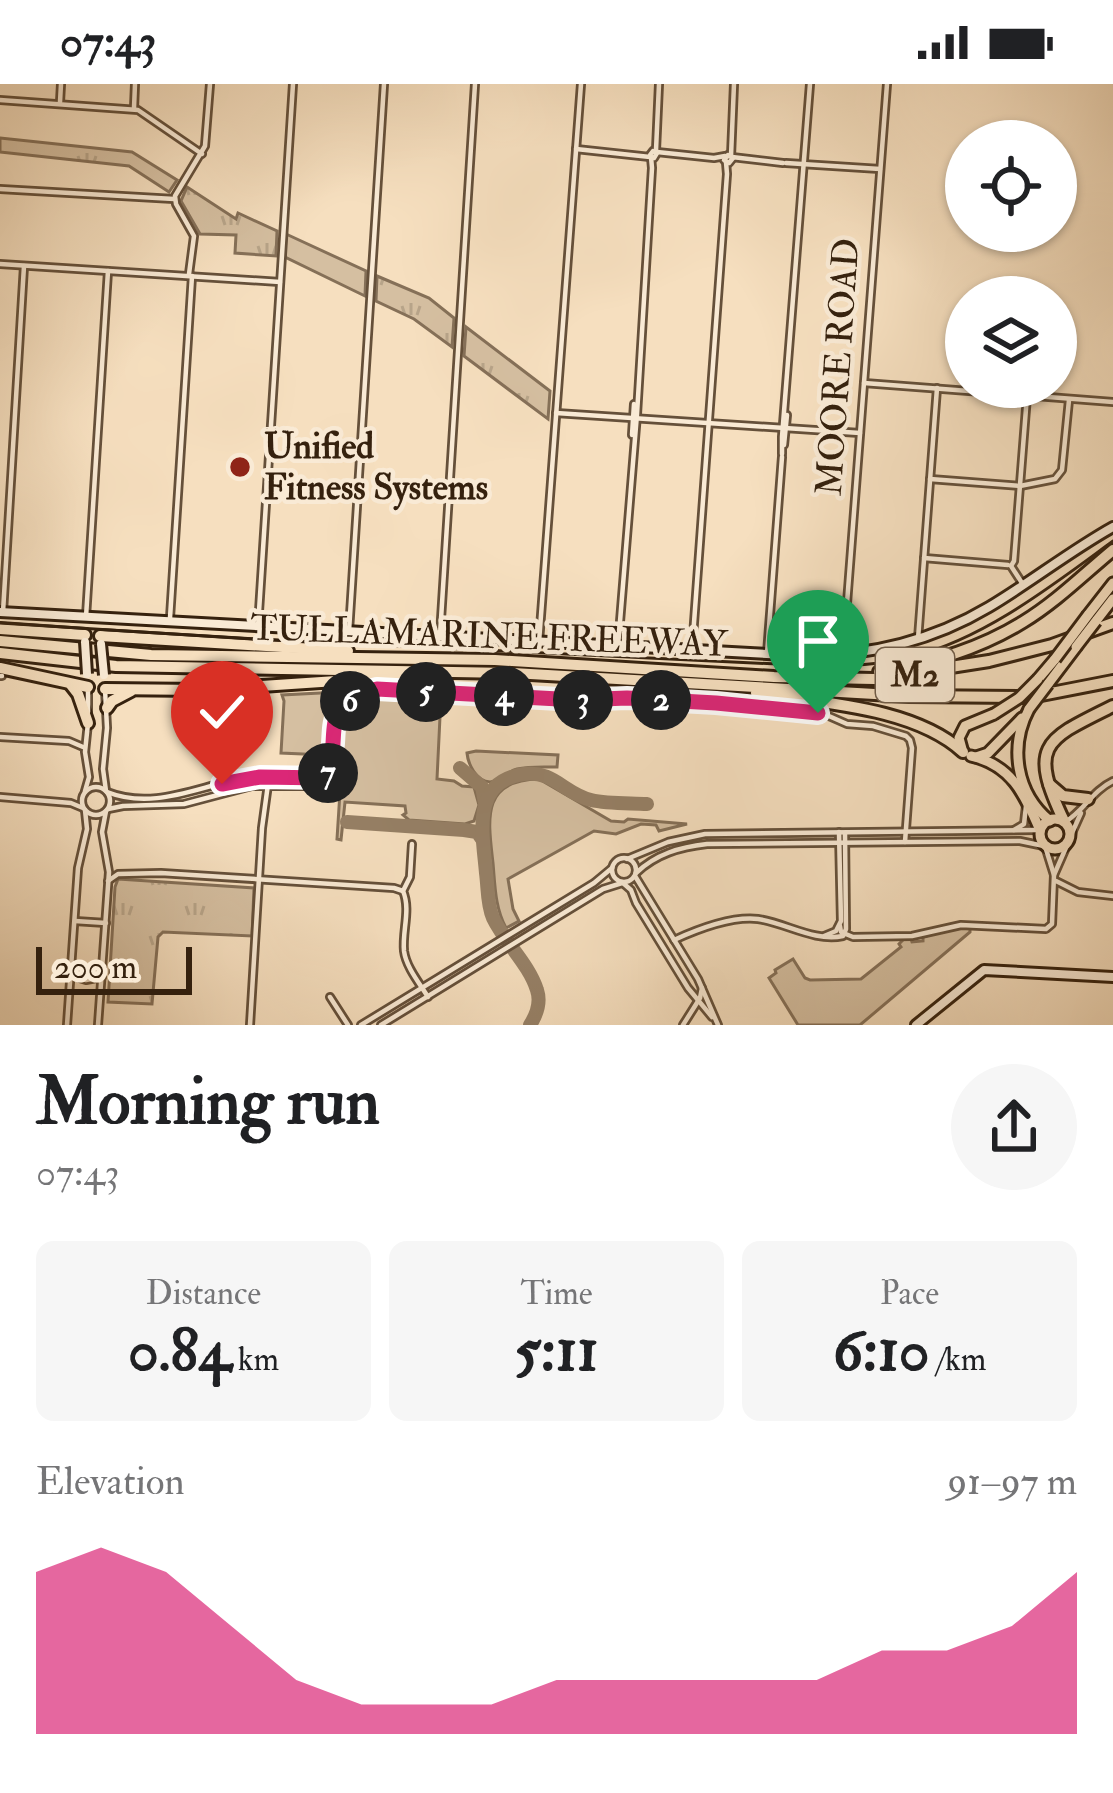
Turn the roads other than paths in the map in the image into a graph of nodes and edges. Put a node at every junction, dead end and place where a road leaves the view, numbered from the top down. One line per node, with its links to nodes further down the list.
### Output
1 (61, 84): 13 (street)
2 (136, 84): 14 (street)
3 (210, 84): 16 (street)
4 (292, 84): 27 (street)
5 (384, 84): 57 (street)
6 (475, 84): 58 (street)
7 (581, 84): 15 (street)
8 (659, 84): 17 (street)
9 (734, 84): 18 (street)
10 (810, 84): 19 (street)
11 (887, 84): 20 (street, MOORE ROAD)
12 (0, 100): 13 (street)
13 (60, 104): 14 (street)
14 (134, 109): 16 (street)
15 (576, 149): 17 (street); 35 (street)
16 (202, 154): 22 (street)
17 (653, 155): 18 (street); 36 (street)
18 (729, 159): 19 (street); 37 (street)
19 (804, 164): 20 (street); 38 (street)
20 (880, 169): 28 (street, MOORE ROAD)
21 (0, 189): 22 (street)
22 (175, 199): 26 (street)
23 (0, 265): 24 (street)
24 (24, 266): 25 (street); 49 (street)
25 (108, 271): 26 (street); 50 (street)
26 (192, 276): 27 (street); 53 (street)
27 (280, 282): 55 (street)
28 (864, 383): 29 (street); 39 (street, MOORE ROAD)
29 (937, 388): 30 (street); 40 (street)
30 (945, 389)
31 (1077, 400): 32 (street)
32 (1113, 402)
33 (1026, 408): 41 (street)
34 (1068, 408): 41 (street)
35 (556, 413): 36 (street); 63 (street)
36 (634, 418): 37 (street); 64 (street)
37 (710, 423): 38 (street); 65 (street)
38 (784, 427): 39 (street); 67 (street)
39 (860, 433): 68 (street, MOORE ROAD)
40 (930, 479): 41 (street); 44 (street)
41 (1020, 486): 45 (street)
42 (1113, 523): 47 (main road)
43 (1113, 550): 71 (highway)
44 (925, 558): 45 (street); 60 (street)
45 (1011, 566): 47 (street)
46 (1113, 583): 52 (main road)
47 (1023, 585): 60 (main road)
48 (1113, 598): 52 (main road)
49 (2, 612): 50 (main road)
50 (86, 617): 51 (main road); 59 (main road)
51 (100, 618): 53 (main road); 61 (main road)
52 (1092, 618): 75 (main road, bridge); 75 (main road, bridge)
53 (170, 622): 55 (main road)
54 (1113, 623): 71 (highway, TULLAMARINE FREEWAY / M2)
55 (258, 627): 57 (main road)
56 (0, 629): 59 (highway)
57 (349, 631): 58 (main road)
58 (440, 636): 63 (main road)
59 (85, 639): 61 (main road); 72 (main road, bridge)
60 (918, 639): 68 (main road)
61 (100, 640): 69 (highway); 77 (main road, bridge)
62 (0, 641): 69 (highway, TULLAMARINE FREEWAY / M2)
63 (539, 642): 64 (main road)
64 (617, 646): 65 (main road)
65 (692, 650): 67 (main road)
66 (0, 653): 69 (highway, TULLAMARINE FREEWAY / M2)
67 (767, 654): 68 (main road)
68 (843, 655)
69 (495, 666): 71 (highway, TULLAMARINE FREEWAY / M2); 74 (highway, TULLAMARINE FREEWAY / M2); 78 (highway)
70 (1, 673): 76 (highway)
71 (774, 677)
72 (88, 681): 76 (highway); 77 (main road); 82 (street)
73 (1113, 681): 74 (highway, TULLAMARINE FREEWAY / M2)
74 (651, 682): 86 (highway)
75 (1043, 682): 81 (main road, bridge); 86 (main road, bridge)
76 (68, 684): 82 (highway)
77 (105, 689): 78 (highway); 80 (street)
78 (134, 690): 80 (highway)
79 (1113, 706): 89 (highway)
80 (107, 708): 92 (street)
81 (1029, 709): 86 (main road); 100 (main road)
82 (87, 728): 84 (street); 85 (street)
83 (0, 737): 84 (street)
84 (69, 741): 85 (street)
85 (85, 749): 93 (street)
86 (967, 754): 95 (main road)
87 (330, 762): 88 (street); 91 (street); 105 (street)
88 (269, 777): 91 (street); 92 (street)
89 (1046, 782): 97 (highway); 100 (highway)
90 (1113, 782): 97 (street)
91 (267, 785): 99 (street); 120 (street)
92 (106, 791): 93 (street); 99 (street)
93 (85, 792): 96 (street); 98 (street)
94 (0, 797): 96 (street)
95 (1023, 798): 101 (main road); 103 (street)
96 (52, 800): 98 (street)
97 (1086, 803): 100 (street); 107 (street)
98 (84, 810): 99 (street); 127 (street)
99 (107, 810): 115 (street)
100 (1060, 821): 101 (main road); 107 (main road)
101 (1039, 829): 103 (street); 113 (main road)
102 (966, 831): 103 (street); 105 (street); 108 (street)
103 (1008, 831)
104 (842, 832): 105 (street); 106 (street); 110 (street)
105 (905, 832): 109 (street)
106 (725, 834): 112 (street); 114 (street)
107 (1070, 838): 113 (main road); 119 (street)
108 (966, 841): 109 (street); 113 (street)
109 (905, 842): 110 (street)
110 (842, 843): 112 (street); 125 (street)
111 (412, 844): 123 (street)
112 (725, 844): 118 (street)
113 (1044, 846): 119 (street)
114 (627, 859): 116 (street); 118 (street)
115 (109, 860): 117 (street); 121 (street)
116 (612, 868): 122 (street); 126 (street)
117 (134, 873): 120 (street); 121 (street)
118 (636, 875): 122 (street); 133 (street)
119 (1053, 878): 124 (street); 131 (street)
120 (259, 880): 123 (street); 148 (street)
121 (108, 881): 128 (street)
122 (623, 883): 130 (street); 134 (street)
123 (403, 891): 140 (street)
124 (1113, 896)
125 (843, 910): 129 (street); 131 (street)
126 (534, 920): 130 (street); 140 (street)
127 (74, 921): 128 (street); 137 (street)
128 (106, 923): 138 (street)
129 (840, 926): 131 (street); 132 (street)
130 (539, 928): 143 (street)
131 (844, 934): 132 (street)
132 (818, 935): 133 (street)
133 (675, 940): 134 (street); 135 (street)
134 (661, 944): 136 (street)
135 (686, 959): 136 (street); 141 (street)
136 (675, 967): 144 (street)
137 (70, 974): 138 (street); 138 (street); 146 (street)
138 (102, 976): 147 (street)
139 (1113, 977): 153 (main road)
140 (422, 988): 143 (street); 150 (street)
141 (702, 988): 144 (street); 145 (street)
142 (331, 997): 149 (street)
143 (428, 997): 151 (street)
144 (698, 1001): 145 (street); 152 (street)
145 (717, 1023)
146 (67, 1025)
147 (98, 1025)
148 (250, 1025)
149 (348, 1025)
150 (361, 1025)
151 (381, 1025)
152 (683, 1025)
153 (917, 1025)

